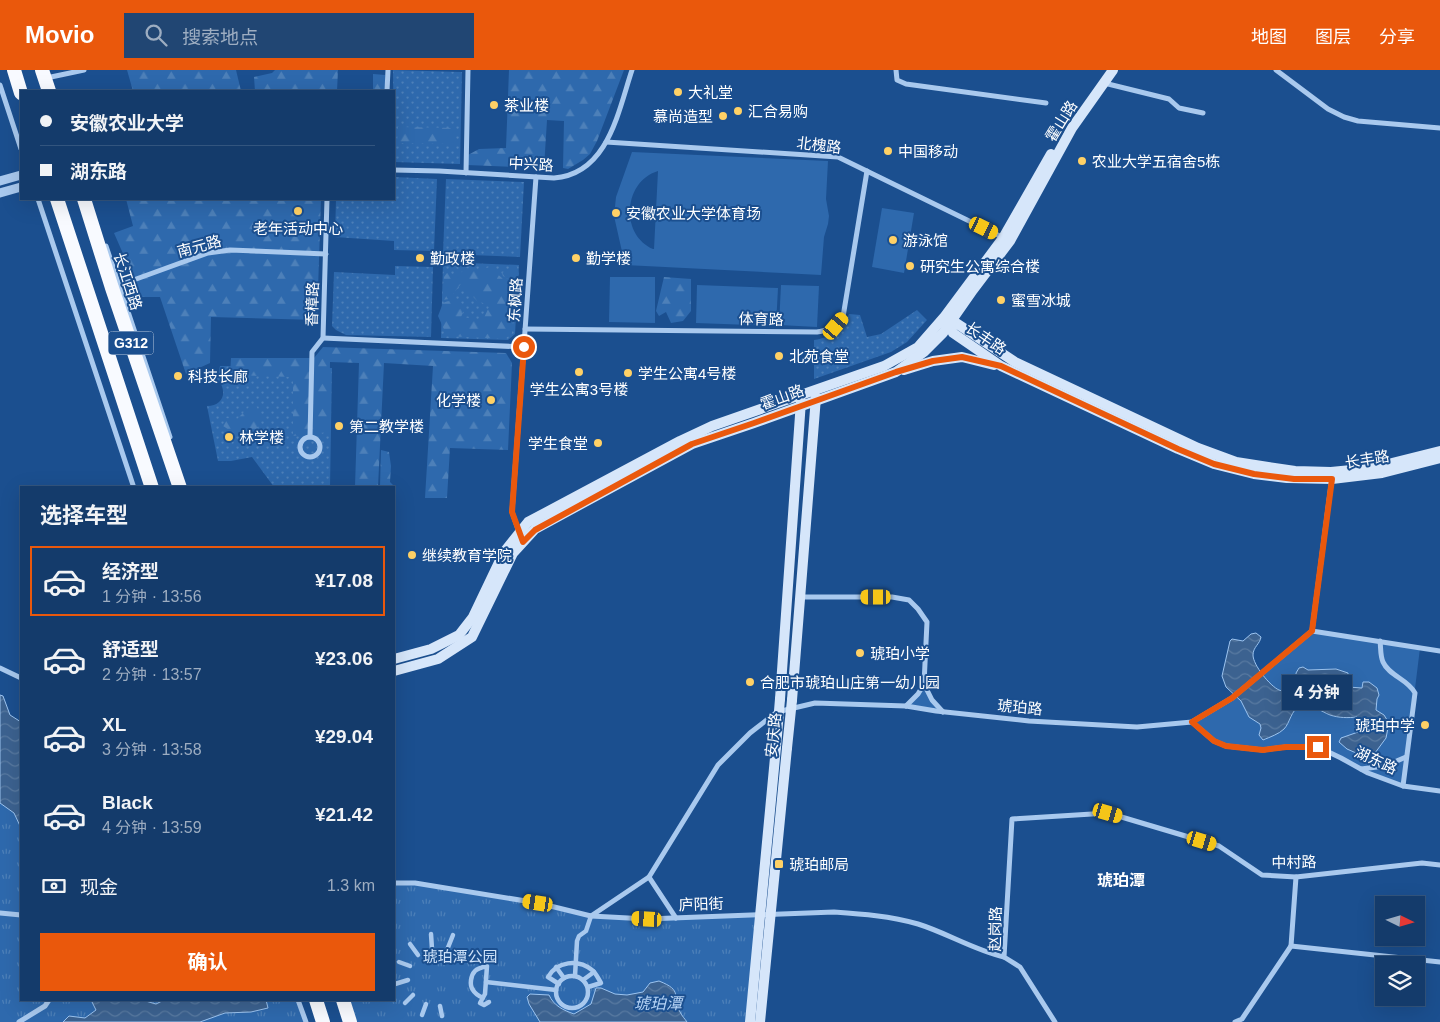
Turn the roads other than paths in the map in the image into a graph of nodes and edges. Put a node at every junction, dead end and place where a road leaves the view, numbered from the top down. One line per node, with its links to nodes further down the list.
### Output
1 (14, 70): 14 (highway)
2 (49, 70): 11 (street)
3 (84, 70): 11 (street)
4 (388, 70): 17 (street)
5 (468, 70): 25 (street)
6 (632, 70): 21 (street, 中兴路)
7 (896, 70): 18 (street)
8 (1106, 70): 37 (main road, 霍山路)
9 (1114, 70): 12 (main road, 霍山路)
10 (1276, 70): 20 (street)
11 (46, 74): 15 (highway); 16 (street)
12 (1104, 83): 19 (street); 37 (main road, 霍山路)
13 (0, 85): 22 (street)
14 (20, 90)
15 (49, 90)
16 (55, 90)
17 (387, 90)
18 (1046, 103)
19 (1203, 113)
20 (1440, 128)
21 (606, 142): 24 (street, 北槐路); 27 (street, 中兴路)
22 (20, 146)
23 (395, 170): 25 (street, 中兴路)
24 (867, 171): 37 (street, 北槐路); 42 (street, 体育路)
25 (466, 173): 27 (street, 中兴路)
26 (20, 175): 28 (street)
27 (536, 177): 42 (street, 东枫路)
28 (0, 181)
29 (20, 187): 30 (street)
30 (0, 193)
31 (38, 200): 56 (street)
32 (56, 200): 57 (highway, G312)
33 (84, 200): 40 (highway, 长江西路 / G312)
34 (90, 200): 36 (street)
35 (327, 200): 39 (street, 香樟路)
36 (98, 223)
37 (1007, 240): 41 (main road, 霍山路)
38 (104, 241): 40 (street)
39 (326, 254): 40 (street, 南元路); 43 (street, 香樟路)
40 (116, 286): 52 (street); 58 (highway, 长江西路 / G312)
41 (949, 320): 45 (main road, 长丰路); 46 (main road, 霍山路); 47 (main road, 霍山路); 55 (main road, 长丰路)
42 (525, 329): 44 (street, 东枫路)
43 (323, 338): 44 (street); 51 (street, 香樟路)
44 (524, 347): 59 (street, 东枫路)
45 (1001, 366): 46 (main road); 55 (main road, 长丰路)
46 (896, 372): 49 (main road, 霍山路)
47 (816, 390): 48 (main road, 霍山路); 49 (main road, 安庆路)
48 (802, 395): 50 (main road, 安庆路); 59 (main road, 霍山路)
49 (815, 401): 50 (main road, 霍山路); 60 (main road, 安庆路)
50 (801, 406): 59 (main road, 霍山路); 83 (main road, 安庆路, bridge)
51 (310, 437)
52 (171, 442)
53 (1440, 451): 55 (main road, 长丰路)
54 (1440, 458): 55 (main road, 长丰路)
55 (1332, 475): 61 (street)
56 (133, 486)
57 (151, 486)
58 (179, 486)
59 (521, 537): 64 (main road, 霍山路); 66 (main road, 霍山路)
60 (800, 597): 68 (street); 83 (main road, 安庆路, bridge)
61 (1312, 631): 62 (street); 71 (street, 琥珀路)
62 (1380, 641): 63 (street); 72 (street)
63 (1440, 651)
64 (395, 659)
65 (0, 668): 67 (street)
66 (395, 671)
67 (20, 678)
68 (924, 684): 69 (street); 70 (street)
69 (906, 706): 70 (street, 琥珀路); 78 (street, 琥珀路)
70 (943, 712): 71 (street, 琥珀路)
71 (1192, 722): 73 (street, 湖东路)
72 (1406, 758): 73 (street); 74 (street)
73 (1361, 769): 74 (street, 湖东路)
74 (1403, 786): 75 (street, 湖东路)
75 (1440, 791)
76 (1012, 819): 79 (street, 中村路); 93 (street, 赵岗路)
77 (1440, 865): 79 (street, 中村路)
78 (649, 877): 84 (street); 85 (street)
79 (1296, 877): 89 (street)
80 (395, 883): 84 (street, 庐阳街)
81 (0, 913): 82 (street)
82 (20, 915)
83 (765, 915): 85 (street, 庐阳街); 93 (street, 庐阳街); 125 (main road, 安庆路); 126 (main road, 安庆路)
84 (590, 916): 85 (street, 庐阳街); 96 (street)
85 (676, 918)
86 (431, 934): 90 (street)
87 (453, 935): 91 (street)
88 (410, 944): 92 (street)
89 (1291, 946): 95 (street); 128 (street)
90 (432, 949)
91 (447, 950)
92 (418, 956)
93 (1004, 957): 127 (street, 赵岗路)
94 (399, 962): 97 (street)
95 (1440, 962)
96 (576, 963): 98 (street); 99 (street); 100 (street)
97 (410, 966)
98 (556, 967): 101 (street); 106 (street)
99 (594, 972): 103 (street); 107 (street)
100 (575, 976): 101 (street); 103 (street)
101 (564, 978): 106 (street)
102 (408, 980): 105 (street)
103 (583, 980): 107 (street)
104 (486, 982): 108 (street); 110 (street); 110 (street)
105 (396, 984)
106 (559, 984): 108 (street)
107 (588, 987): 108 (street)
108 (556, 990)
109 (413, 995): 115 (street)
110 (483, 998): 116 (street)
111 (48, 1001): 121 (street)
112 (298, 1001): 122 (street)
113 (316, 1001): 123 (highway)
114 (344, 1001): 124 (highway)
115 (404, 1002)
116 (489, 1002)
117 (426, 1004): 119 (street)
118 (440, 1006): 120 (street)
119 (422, 1015)
120 (442, 1016)
121 (19, 1022)
122 (306, 1022)
123 (323, 1022)
124 (350, 1022)
125 (750, 1022)
126 (760, 1022)
127 (1055, 1022)
128 (1235, 1022)

